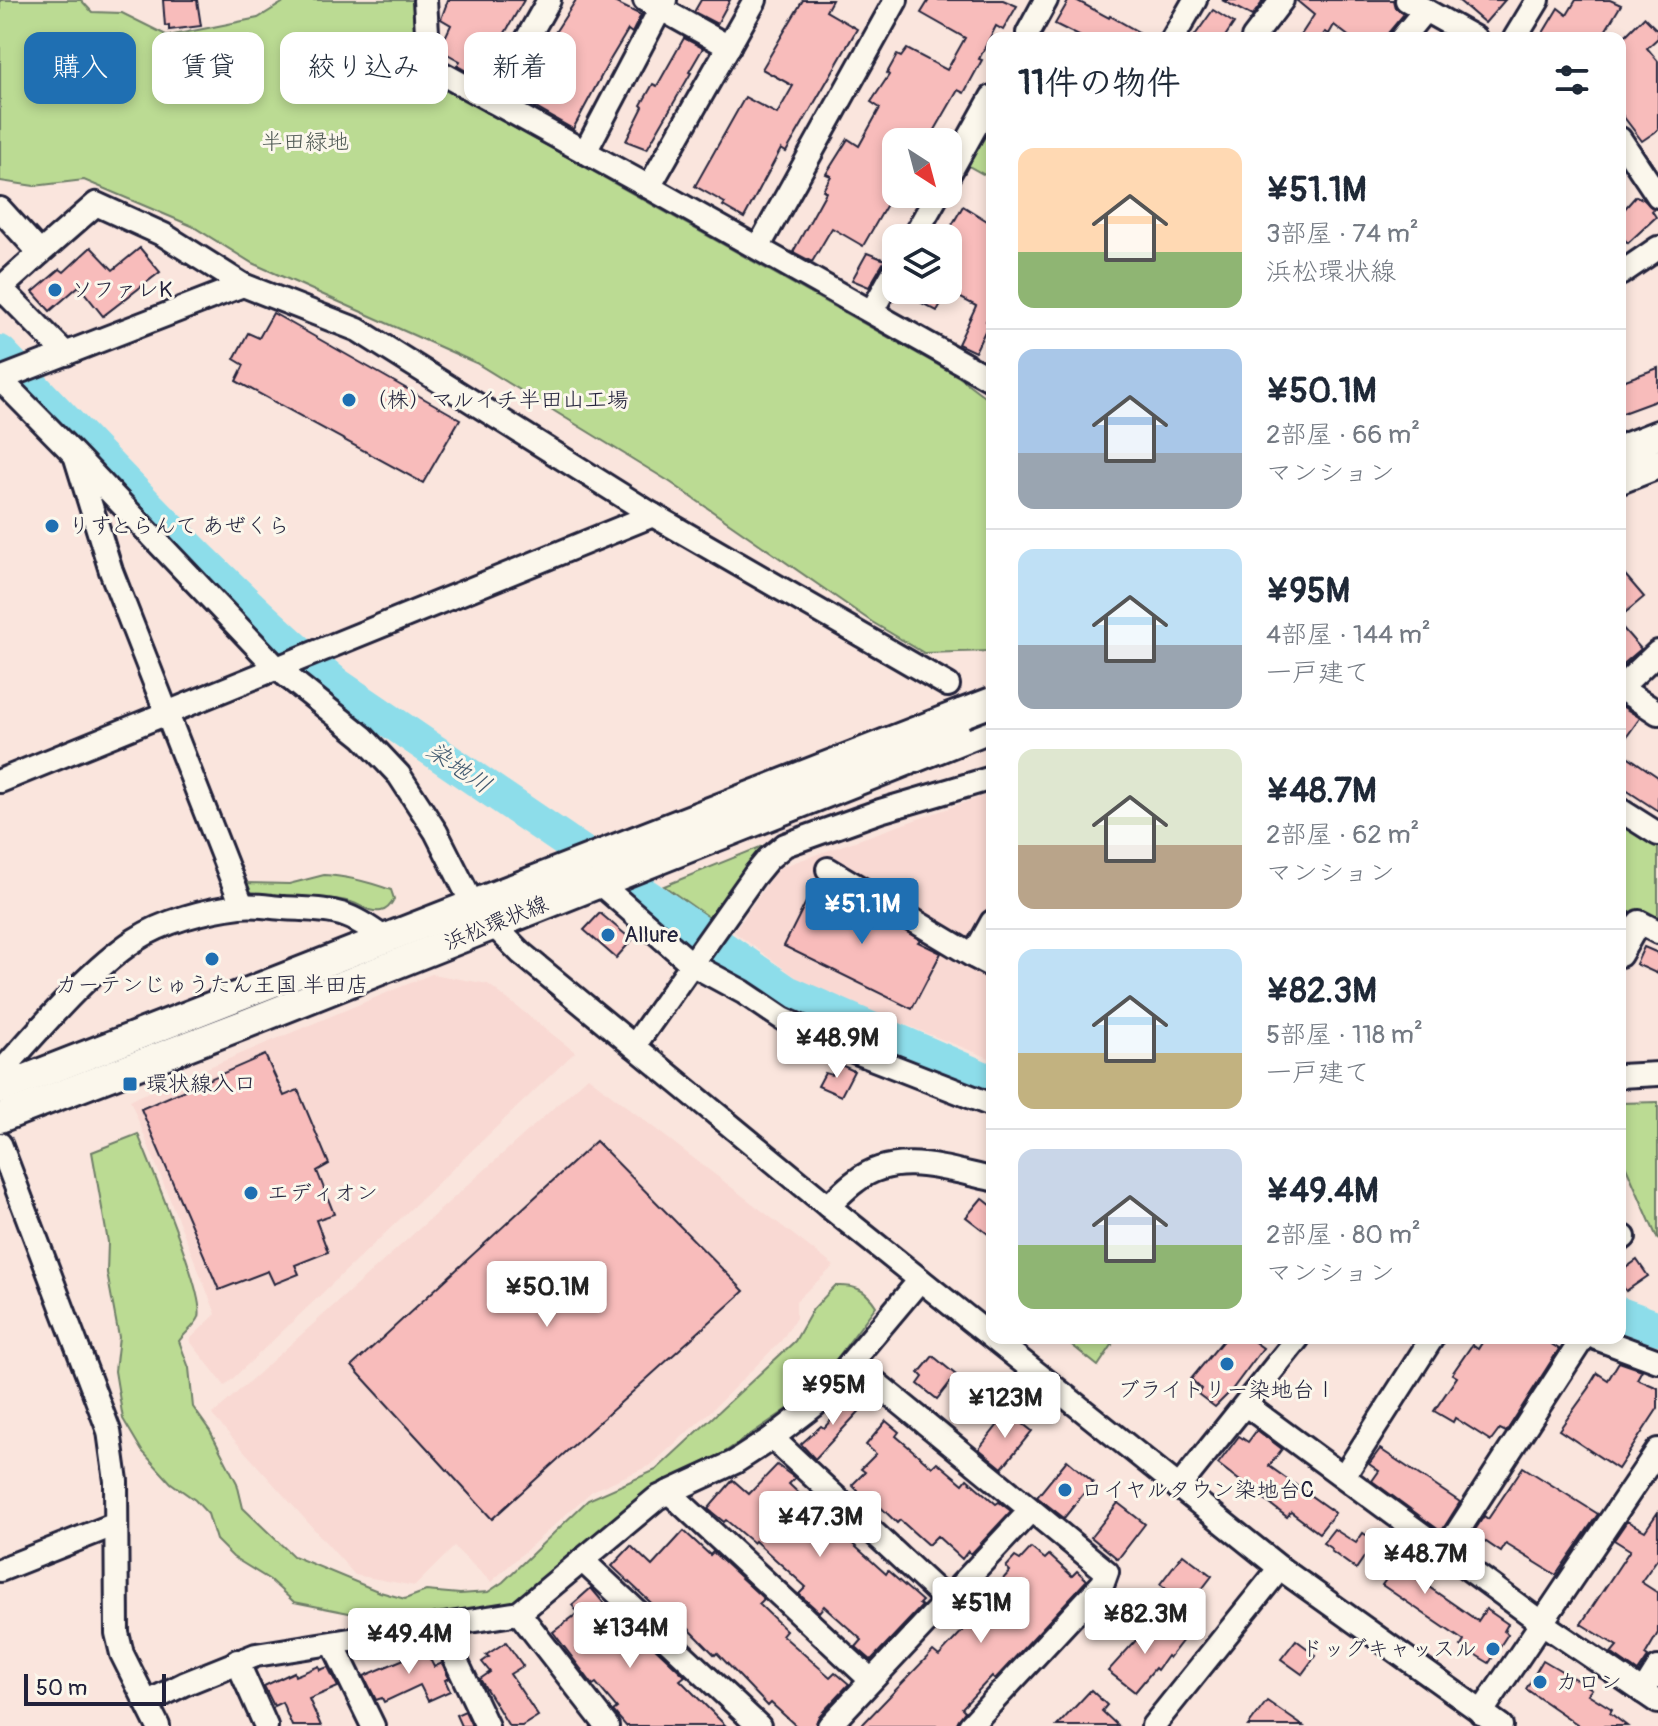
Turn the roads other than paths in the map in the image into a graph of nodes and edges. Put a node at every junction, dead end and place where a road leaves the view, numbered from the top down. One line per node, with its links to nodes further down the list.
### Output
1 (425, 0): 19 (street)
2 (549, 0): 11 (street)
3 (755, 0): 18 (street)
4 (896, 0): 28 (street)
5 (1046, 0): 12 (street)
6 (1195, 0): 13 (street)
7 (1282, 0): 14 (street)
8 (1538, 0): 17 (street)
9 (657, 3): 18 (street); 24 (street)
10 (1416, 5): 15 (street); 16 (street)
11 (531, 32)
12 (1033, 32)
13 (1176, 32)
14 (1258, 32)
15 (1405, 32)
16 (1464, 32)
17 (1519, 32)
18 (729, 47): 25 (street)
19 (464, 86)
20 (497, 104): 24 (street)
21 (986, 108): 23 (street)
22 (1626, 148): 26 (street)
23 (962, 151)
24 (585, 152): 25 (street)
25 (649, 187): 28 (street)
26 (1658, 196)
27 (0, 209): 30 (street)
28 (758, 248): 34 (street)
29 (1658, 248): 31 (street)
30 (40, 253): 32 (street); 35 (street)
31 (1626, 270)
32 (243, 285): 35 (street); 43 (street)
33 (882, 293): 34 (street)
34 (872, 311): 36 (street)
35 (57, 358): 37 (street)
36 (986, 369)
37 (3, 378): 40 (street)
38 (1658, 435): 39 (main road)
39 (1626, 448)
40 (74, 454): 45 (street); 49 (street)
41 (1658, 464): 42 (main road)
42 (1626, 477)
43 (653, 515): 45 (street); 46 (street)
44 (1658, 652): 47 (street)
45 (283, 667): 49 (street); 58 (street)
46 (948, 685)
47 (1626, 685)
48 (1626, 693): 50 (street)
49 (168, 713): 53 (street); 59 (street)
50 (1658, 713)
51 (980, 723): 57 (main road, 浜松環状線); 58 (main road, 浜松環状線)
52 (986, 780): 64 (street)
53 (0, 781)
54 (1626, 814): 55 (street)
55 (1658, 834)
56 (828, 869): 65 (street)
57 (598, 882): 60 (main road, 浜松環状線); 64 (street)
58 (472, 903): 60 (street); 62 (main road, 浜松環状線)
59 (242, 905): 62 (street); 67 (street)
60 (494, 924): 66 (street); 72 (main road, 浜松環状線)
61 (1658, 932): 63 (street)
62 (385, 939): 70 (main road, 浜松環状線)
63 (1626, 945)
64 (697, 960): 66 (street); 71 (street)
65 (983, 961)
66 (634, 1046): 75 (street)
67 (0, 1073)
68 (1658, 1074): 69 (street)
69 (1626, 1076)
70 (0, 1089)
71 (986, 1103)
72 (0, 1118)
73 (0, 1144): 92 (street)
74 (986, 1178): 75 (street)
75 (828, 1206): 76 (street)
76 (920, 1280): 77 (street); 84 (street)
77 (986, 1333)
78 (999, 1344): 89 (street)
79 (1293, 1344): 85 (street)
80 (1428, 1344): 88 (street)
81 (1579, 1344): 93 (street)
82 (1612, 1344): 83 (street)
83 (1658, 1361)
84 (852, 1363): 86 (street); 91 (street)
85 (1246, 1405): 88 (street); 89 (street)
86 (772, 1438): 90 (street); 97 (street)
87 (1658, 1450): 99 (street)
88 (1344, 1476): 93 (street)
89 (1178, 1488): 95 (street)
90 (669, 1492): 94 (street); 104 (street)
91 (1031, 1510): 97 (street); 108 (street)
92 (116, 1524): 96 (street); 106 (street)
93 (1445, 1551): 99 (street)
94 (582, 1560): 98 (street); 114 (street)
95 (1280, 1568): 107 (street); 116 (street)
96 (0, 1570)
97 (945, 1599): 104 (street)
98 (519, 1613): 100 (street); 113 (street)
99 (1542, 1623): 105 (street); 107 (street)
100 (440, 1627): 101 (street); 112 (street)
101 (333, 1644): 102 (street); 111 (street)
102 (237, 1661): 106 (street); 110 (street)
103 (1658, 1668): 105 (street)
104 (871, 1680): 115 (street)
105 (1650, 1697)
106 (148, 1702): 109 (street)
107 (1481, 1713): 117 (street)
108 (979, 1723)
109 (158, 1726)
110 (266, 1726)
111 (373, 1726)
112 (487, 1726)
113 (607, 1726)
114 (759, 1726)
115 (829, 1726)
116 (1153, 1726)
117 (1501, 1726)

